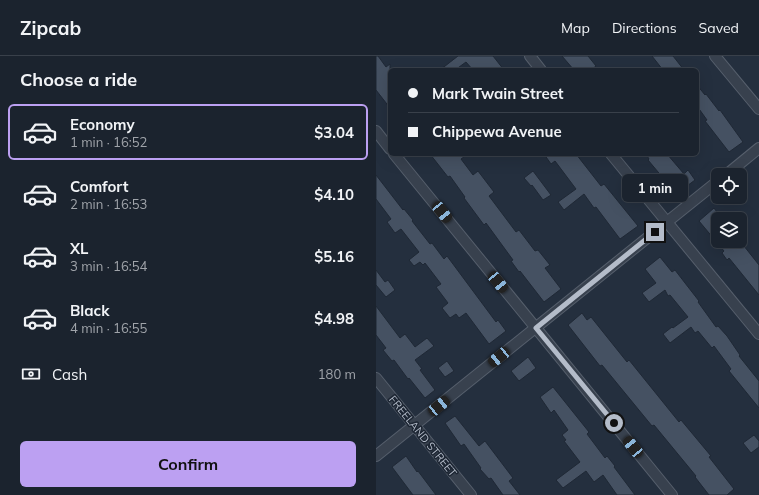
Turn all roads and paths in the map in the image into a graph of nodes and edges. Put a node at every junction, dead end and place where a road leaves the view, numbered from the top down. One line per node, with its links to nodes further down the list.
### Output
1 (530, 56): 3 (street)
2 (716, 56): 4 (street)
3 (539, 68)
4 (757, 102)
5 (376, 131): 6 (street)
6 (388, 146)
7 (759, 148): 10 (street)
8 (396, 156): 13 (street)
9 (612, 156): 12 (street)
10 (735, 168)
11 (711, 187): 12 (street)
12 (667, 222): 13 (street); 14 (street)
13 (536, 328): 16 (street); 19 (street)
14 (759, 334)
15 (376, 378): 16 (street, FREELAND STREET)
16 (414, 425): 17 (street); 18 (street, FREELAND STREET)
17 (376, 456)
18 (471, 495)
19 (672, 495)

